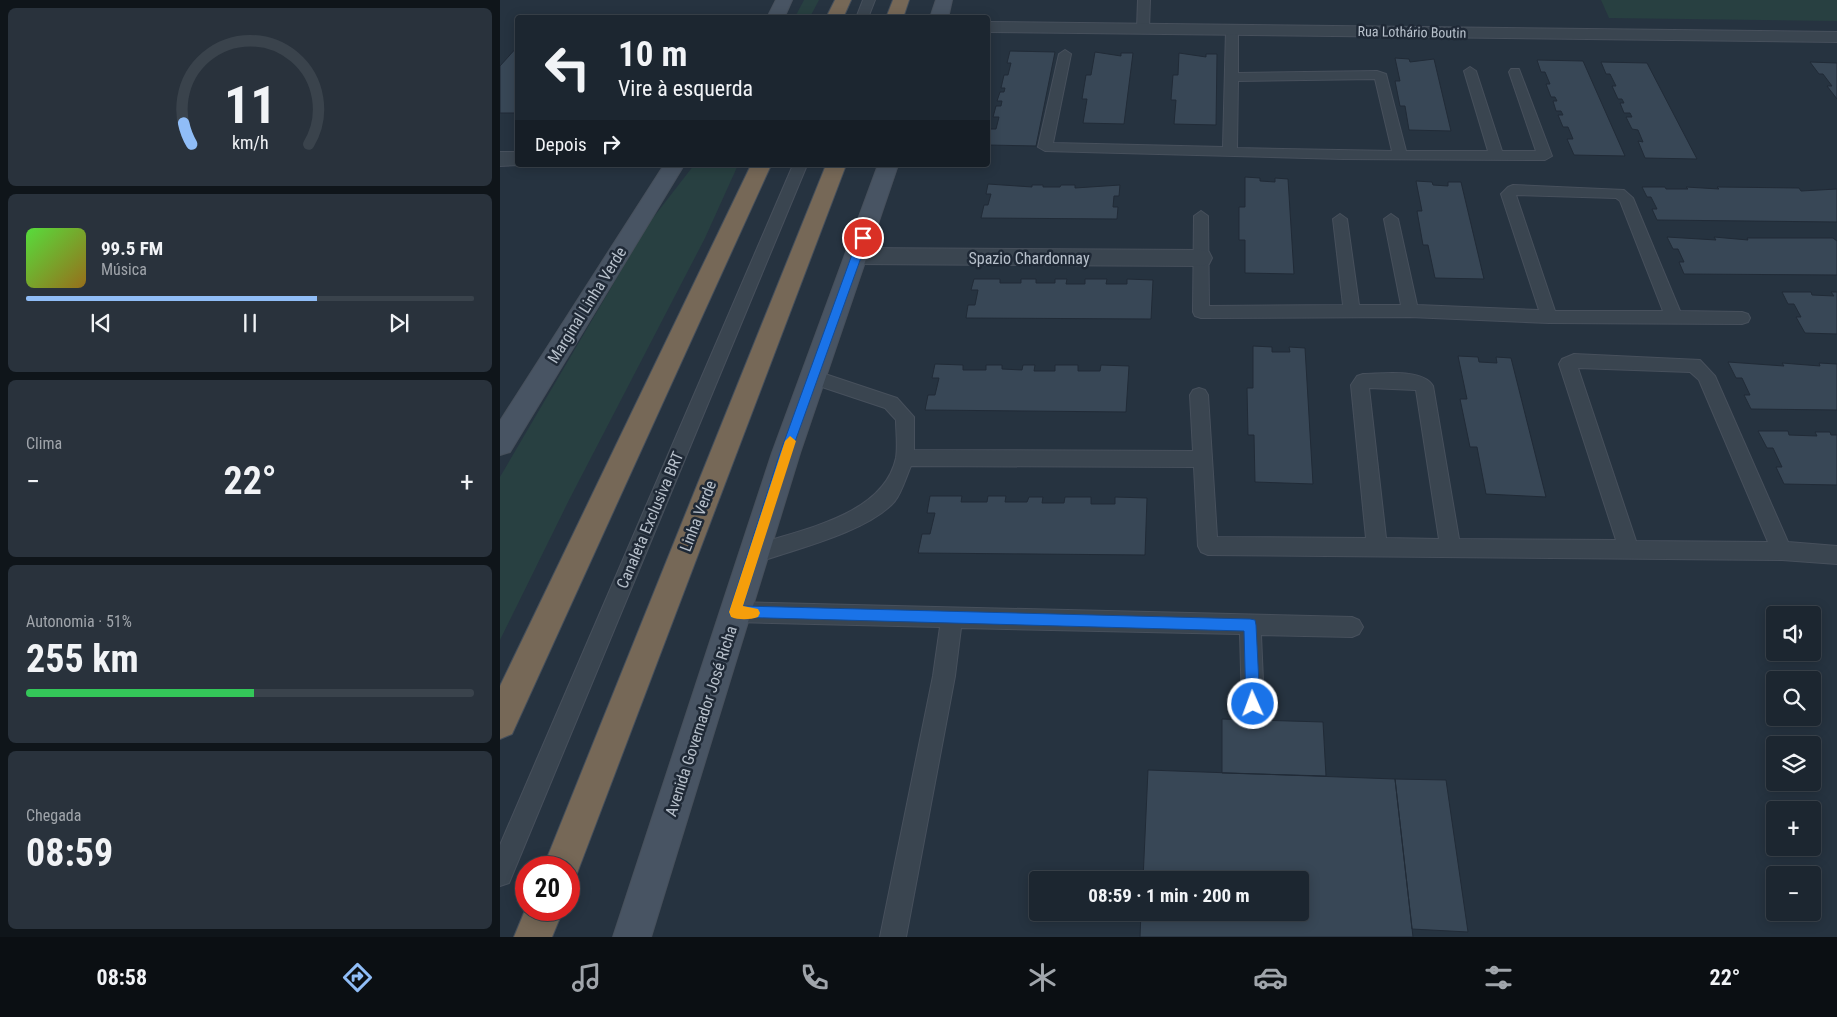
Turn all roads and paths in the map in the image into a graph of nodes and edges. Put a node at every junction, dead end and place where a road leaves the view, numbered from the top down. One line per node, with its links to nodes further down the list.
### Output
1 (784, 0): 7 (main road)
2 (843, 0): 8 (highway)
3 (869, 0): 9 (lane)
4 (901, 0): 10 (highway)
5 (944, 0): 11 (main road)
6 (1144, 0): 13 (lane)
7 (776, 15)
8 (836, 15)
9 (863, 15)
10 (895, 15)
11 (940, 15)
12 (990, 27): 13 (street, Rua Lothário Boutin)
13 (1143, 29): 14 (street, Rua Lothário Boutin)
14 (1232, 30): 15 (street, Rua Lothário Boutin); 19 (lane)
15 (1837, 37)
16 (1064, 54): 20 (lane)
17 (1470, 71): 22 (lane)
18 (1514, 72): 22 (lane)
19 (1232, 77): 20 (lane); 21 (lane)
20 (1230, 152): 21 (lane)
21 (1400, 156): 22 (lane)
22 (1496, 156)
23 (500, 159): 24 (street)
24 (515, 159)
25 (673, 167): 42 (main road, Marginal Linha Verde)
26 (760, 167): 56 (highway)
27 (799, 167): 58 (lane, Canaleta Exclusiva BRT)
28 (835, 167): 57 (highway, Linha Verde)
29 (887, 167): 33 (main road, Avenida Governador José Richa)
30 (1201, 216): 34 (lane)
31 (1340, 218): 36 (lane)
32 (1391, 219): 35 (lane)
33 (857, 256): 34 (street, Spazio Chardonnay); 40 (main road, Avenida Governador José Richa)
34 (1201, 258): 36 (lane)
35 (1410, 311): 36 (lane); 37 (lane)
36 (1352, 312)
37 (1548, 317): 38 (lane); 38 (lane)
38 (1674, 318): 39 (lane)
39 (1742, 318)
40 (813, 378): 43 (lane); 49 (main road, Avenida Governador José Richa)
41 (1199, 395): 44 (lane)
42 (500, 444)
43 (905, 458): 44 (lane); 49 (lane)
44 (1202, 459): 45 (lane)
45 (1377, 548): 46 (lane); 46 (lane)
46 (1450, 548): 47 (lane)
47 (1629, 550): 48 (lane); 48 (lane)
48 (1782, 551): 50 (lane)
49 (753, 555): 51 (main road, Avenida Governador José Richa)
50 (1837, 555)
51 (735, 612): 52 (lane); 61 (main road, Avenida Governador José Richa)
52 (952, 618): 53 (lane); 62 (lane)
53 (1250, 625): 54 (lane); 55 (lane)
54 (1352, 627)
55 (1253, 704)
56 (500, 722)
57 (566, 856)
58 (500, 874)
59 (540, 921): 60 (highway)
60 (533, 937)
61 (632, 937)
62 (893, 937)

